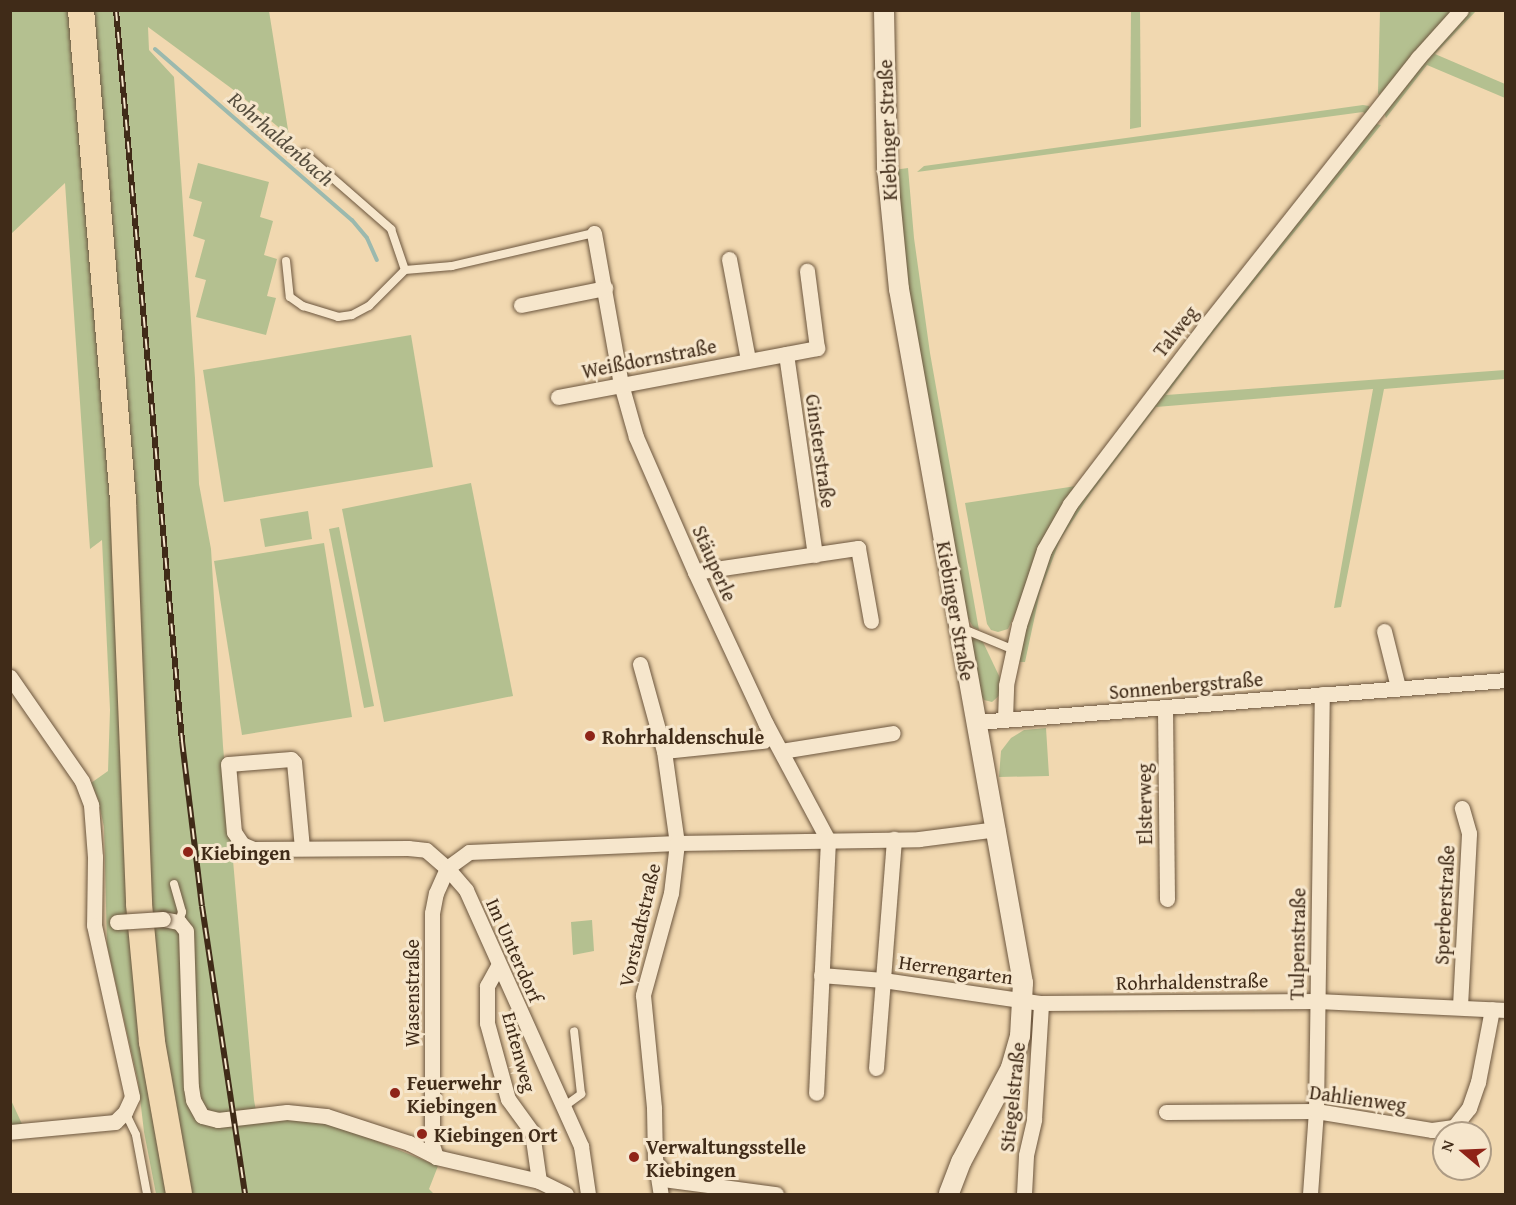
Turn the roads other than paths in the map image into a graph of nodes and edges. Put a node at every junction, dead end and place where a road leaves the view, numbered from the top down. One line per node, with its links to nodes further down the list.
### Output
1 (81, 10): 64 (main road)
2 (884, 10): 19 (street, Kiebinger Straße)
3 (1461, 10): 21 (street, Talweg)
4 (304, 153): 8 (lane)
5 (594, 233): 8 (lane); 10 (street, Stäuperle)
6 (729, 258): 13 (street, Weißdornstraße)
7 (286, 261): 8 (lane)
8 (405, 270)
9 (807, 271): 12 (street, Weißdornstraße)
10 (604, 288): 11 (street); 14 (street, Stäuperle)
11 (521, 305)
12 (786, 354): 13 (street, Weißdornstraße); 16 (street, Ginsterstraße)
13 (748, 360): 14 (street, Weißdornstraße)
14 (621, 384): 15 (street, Weißdornstraße); 17 (street, Stäuperle)
15 (558, 397)
16 (815, 555): 17 (street); 18 (street)
17 (695, 572): 33 (street, Stäuperle)
18 (871, 621)
19 (959, 627): 21 (lane); 29 (street, Kiebinger Straße)
20 (1384, 631): 25 (street)
21 (1012, 649): 28 (street, Talweg)
22 (640, 664): 32 (street, Vorstadtstraße)
23 (12, 680): 44 (street)
24 (1506, 680): 25 (street, Sonnenbergstraße)
25 (1398, 687): 26 (street, Sonnenbergstraße)
26 (1322, 694): 27 (street, Sonnenbergstraße); 49 (street, Tulpenstraße)
27 (1165, 708): 28 (street, Sonnenbergstraße); 42 (street, Elsterweg)
28 (1005, 719): 29 (street, Sonnenbergstraße)
29 (976, 722): 35 (street, Kiebinger Straße)
30 (893, 733): 33 (street)
31 (763, 741): 32 (street)
32 (663, 751): 38 (street, Vorstadtstraße)
33 (781, 751): 37 (street, Stäuperle)
34 (1462, 808): 50 (street, Sperberstraße)
35 (997, 829): 36 (street, Vorstadtstraße); 48 (street, Kiebinger Straße)
36 (894, 839): 37 (street, Vorstadtstraße); 47 (street, Herrengarten)
37 (828, 840): 38 (street, Vorstadtstraße); 46 (street)
38 (676, 843): 40 (street, Vorstadtstraße); 61 (street, Vorstadtstraße)
39 (302, 848): 39 (street, Im Unterdorf); 40 (street, Im Unterdorf)
40 (447, 868): 45 (street, Im Unterdorf); 60 (street, Wasenstraße)
41 (174, 884): 43 (lane)
42 (1167, 899)
43 (179, 922): 44 (street, bridge); 60 (street)
44 (94, 925): 58 (street)
45 (498, 966): 55 (street, Im Unterdorf); 62 (street, Entenweg)
46 (822, 975): 47 (street, Herrengarten); 54 (street)
47 (883, 980): 48 (street, Herrengarten); 53 (street, Herrengarten)
48 (1032, 1001): 49 (street, Rohrhaldenstraße); 69 (street, Kiebinger Straße); 70 (street, Stiegelstraße)
49 (1317, 1001): 50 (street, Rohrhaldenstraße); 56 (street, Tulpenstraße)
50 (1460, 1006): 51 (street, Rohrhaldenstraße)
51 (1499, 1009): 56 (street, Dahlienweg)
52 (573, 1031): 55 (lane)
53 (876, 1068)
54 (816, 1094)
55 (562, 1108): 66 (street, Im Unterdorf)
56 (1316, 1111): 57 (street, Dahlienweg); 71 (street, Tulpenstraße)
57 (1166, 1112)
58 (120, 1117): 59 (street); 63 (lane)
59 (10, 1132)
60 (436, 1157): 62 (street)
61 (655, 1158): 67 (street, Vorstadtstraße); 68 (street)
62 (539, 1181): 65 (street)
63 (147, 1194)
64 (179, 1194)
65 (566, 1194)
66 (588, 1194)
67 (662, 1194)
68 (776, 1194)
69 (949, 1194)
70 (1024, 1194)
71 (1310, 1194)

